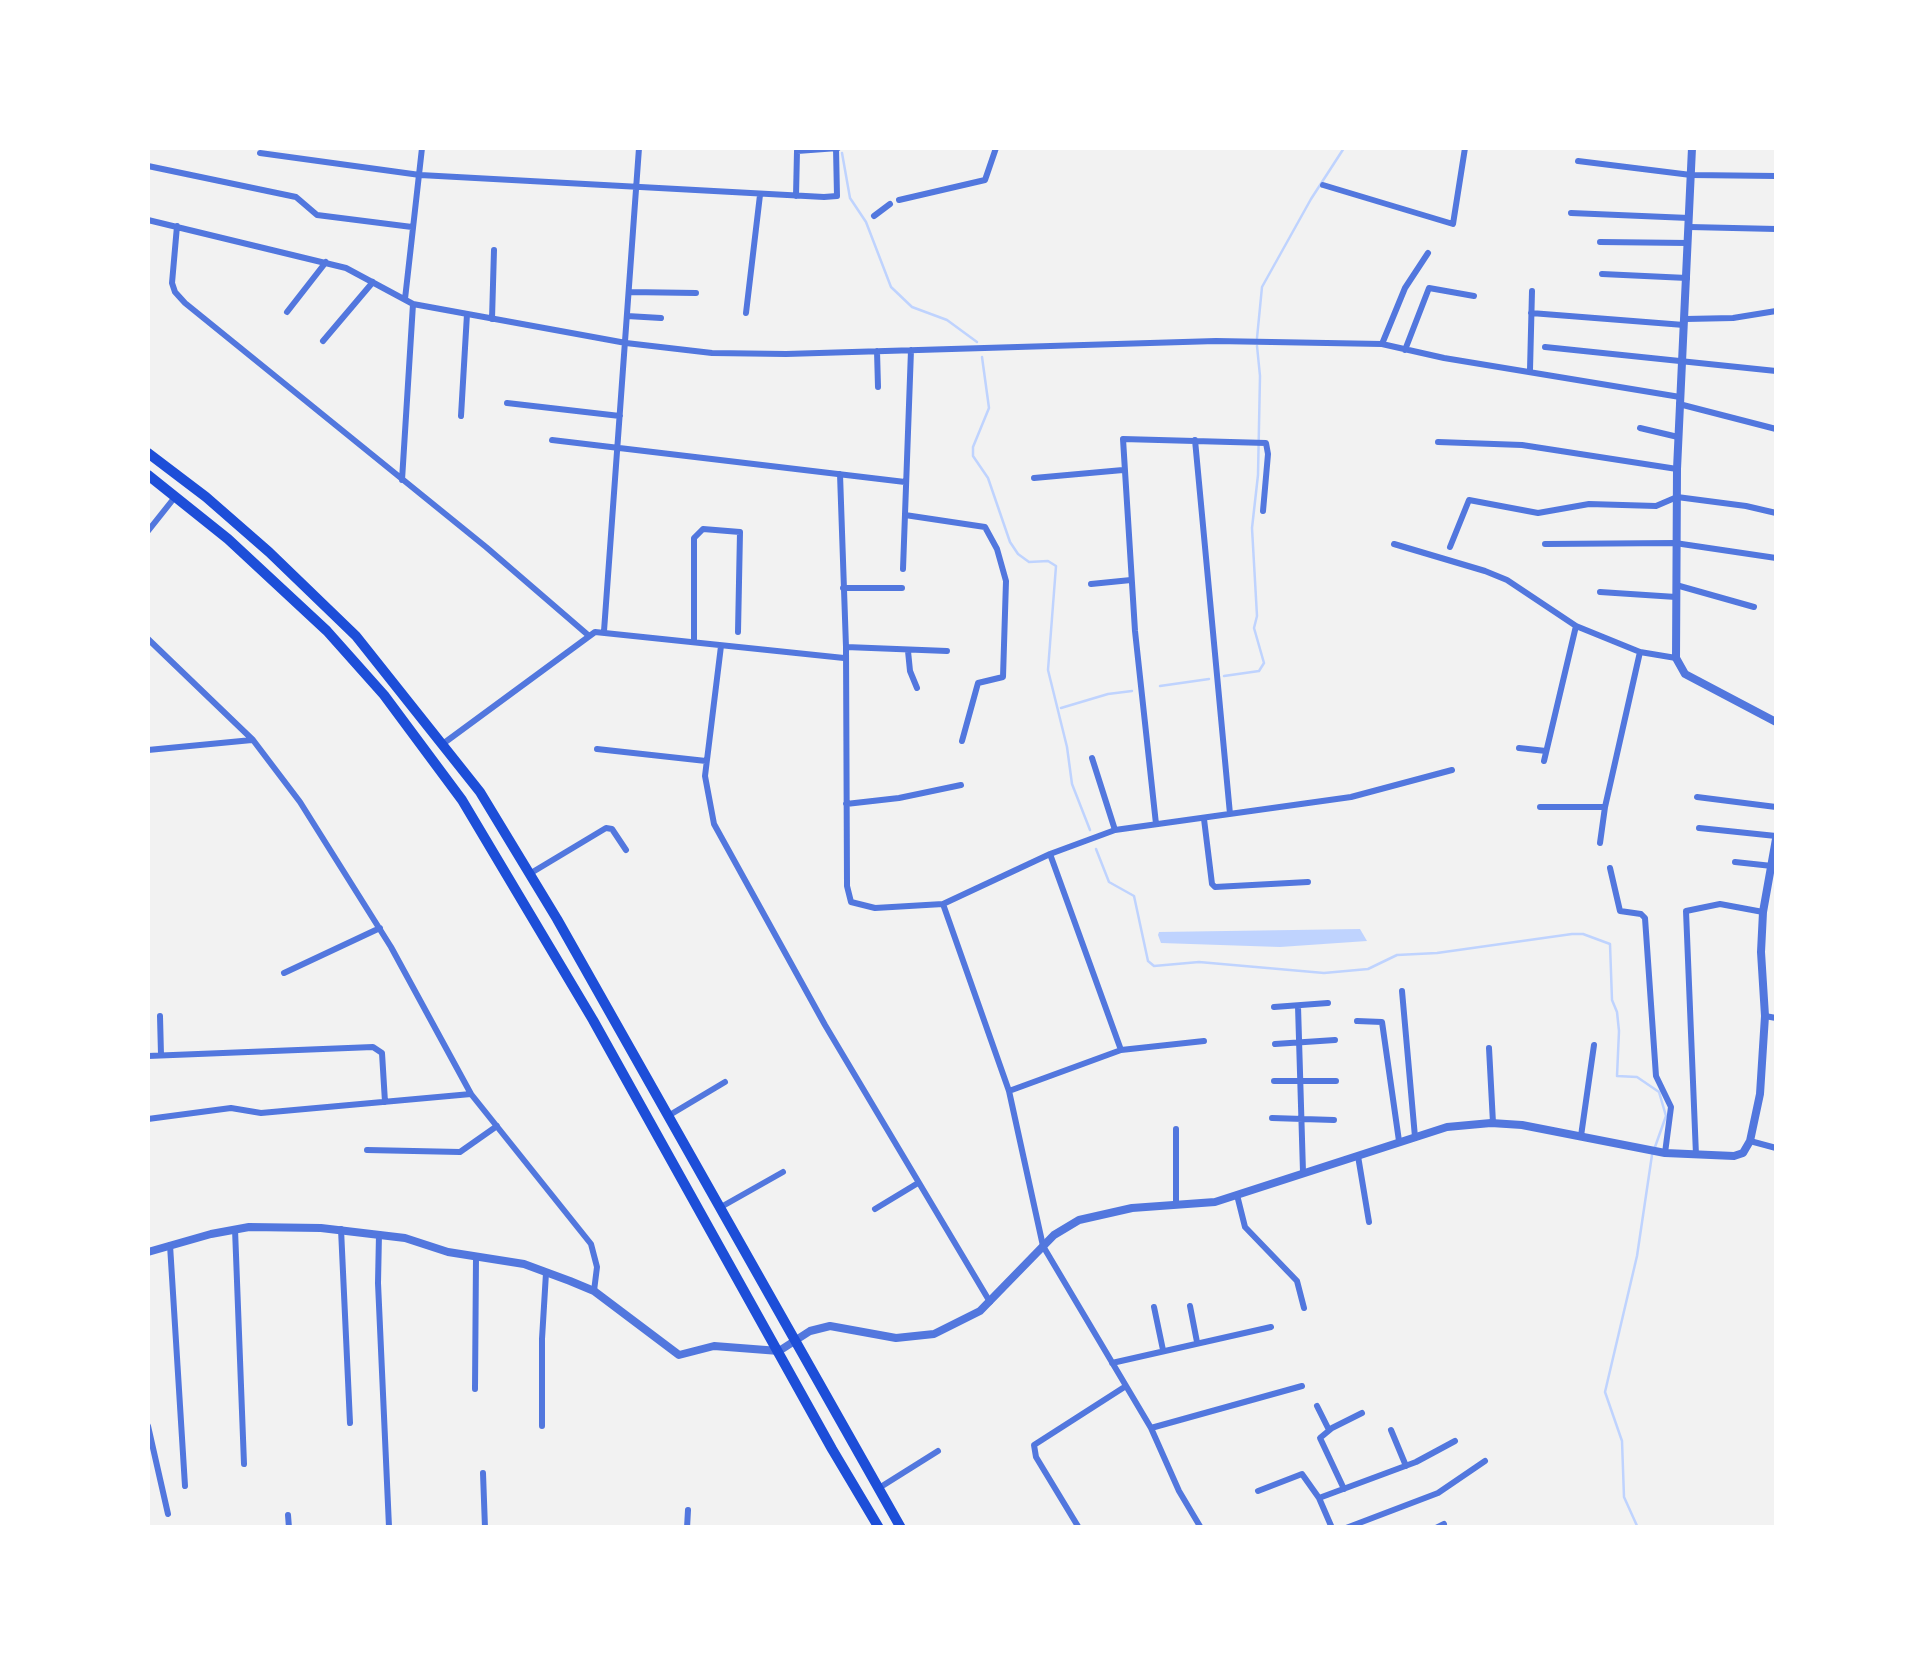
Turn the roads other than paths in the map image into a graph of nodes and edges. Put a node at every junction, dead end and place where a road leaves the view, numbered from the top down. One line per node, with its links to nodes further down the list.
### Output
1 (422, 148): 10 (street)
2 (640, 148): 14 (street)
3 (838, 148): 16 (street); 16 (street)
4 (996, 148): 17 (street)
5 (1465, 148): 13 (street)
6 (1692, 148): 11 (street)
7 (260, 152): 10 (street)
8 (1578, 162): 11 (street)
9 (148, 166): 24 (street)
10 (420, 175): 14 (street); 24 (street)
11 (1691, 175): 12 (street); 22 (street)
12 (1776, 176)
13 (1324, 185)
14 (636, 187): 15 (street); 35 (street)
15 (760, 194): 16 (street); 42 (street)
16 (796, 196)
17 (900, 200)
18 (890, 204): 20 (street)
19 (1571, 214): 22 (street)
20 (874, 216)
21 (148, 220): 23 (street)
22 (1690, 223): 25 (street); 27 (street)
23 (177, 226): 30 (street); 77 (street)
24 (412, 228): 38 (street)
25 (1776, 229)
26 (1600, 242): 27 (street)
27 (1689, 244): 32 (street)
28 (494, 250): 47 (street)
29 (1428, 254): 51 (street)
30 (326, 262): 33 (street); 41 (street)
31 (1602, 274): 32 (street)
32 (1688, 278): 48 (street)
33 (374, 282): 38 (street); 49 (street)
34 (1532, 291): 43 (street)
35 (629, 292): 36 (street); 45 (street)
36 (696, 293)
37 (1474, 296): 55 (street)
38 (405, 299): 39 (street)
39 (413, 304): 44 (street); 77 (street)
40 (1776, 311): 48 (street)
41 (287, 312)
42 (746, 312)
43 (1530, 313): 48 (street); 57 (street)
44 (466, 314): 47 (street); 62 (street)
45 (628, 316): 46 (street); 50 (street)
46 (661, 318)
47 (492, 319): 50 (street)
48 (1686, 322): 56 (street)
49 (323, 342)
50 (626, 342): 53 (street); 63 (street)
51 (1382, 344): 54 (street); 55 (street)
52 (1545, 347): 56 (street)
53 (877, 350): 54 (street); 59 (street)
54 (910, 350): 78 (street)
55 (1405, 350): 57 (street)
56 (1683, 360): 58 (street); 60 (street)
57 (1530, 370): 60 (street)
58 (1776, 372)
59 (878, 388)
60 (1680, 401): 65 (street); 66 (street)
61 (507, 403): 63 (street)
62 (461, 416)
63 (620, 416): 70 (street)
64 (1640, 428): 66 (street)
65 (1776, 429)
66 (1678, 437): 72 (street)
67 (552, 440): 70 (street)
68 (1195, 440): 73 (street); 81 (street); 131 (street)
69 (1438, 442): 72 (street)
70 (618, 448): 74 (street); 100 (street)
71 (148, 453): 116 (highway)
72 (1677, 469): 80 (street)
73 (1123, 470): 76 (street); 91 (street)
74 (840, 474): 78 (street); 94 (street)
75 (148, 475): 79 (highway)
76 (1034, 478)
77 (402, 481): 102 (street)
78 (905, 482): 83 (street)
79 (176, 496): 84 (street); 215 (highway)
80 (1677, 497): 82 (street); 85 (street); 88 (street)
81 (1263, 511)
82 (1776, 514)
83 (906, 515): 90 (street); 115 (street)
84 (148, 531)
85 (1675, 543): 87 (street); 89 (street); 93 (street)
86 (1394, 544): 99 (street)
87 (1544, 544)
88 (1450, 548)
89 (1776, 558)
90 (903, 570)
91 (1131, 580): 92 (street); 133 (street)
92 (1091, 584)
93 (1676, 585): 97 (street); 98 (street)
94 (843, 588): 95 (street); 106 (street)
95 (902, 588)
96 (1600, 592): 97 (street)
97 (1676, 597): 111 (street)
98 (1754, 607)
99 (1576, 626): 109 (street); 120 (street)
100 (604, 631): 102 (street); 104 (street)
101 (738, 632): 104 (street)
102 (588, 635): 116 (street)
103 (148, 639): 114 (street)
104 (694, 642): 105 (street)
105 (721, 646): 110 (street); 122 (street)
106 (846, 647): 108 (street); 110 (street)
107 (947, 650): 108 (street)
108 (908, 651): 112 (street)
109 (1640, 652): 111 (street); 129 (street)
110 (845, 658): 127 (street)
111 (1676, 658): 113 (street)
112 (917, 688)
113 (1776, 722)
114 (253, 740): 119 (street); 147 (street)
115 (962, 741)
116 (444, 743): 143 (highway)
117 (1518, 748): 120 (street)
118 (597, 749): 122 (street)
119 (148, 750)
120 (1546, 751): 123 (street)
121 (1092, 758): 135 (street)
122 (706, 761): 192 (street)
123 (1544, 761)
124 (1452, 770): 131 (street)
125 (961, 785): 127 (street)
126 (1698, 797): 130 (street)
127 (846, 804): 145 (street)
128 (1540, 807): 129 (street)
129 (1605, 807): 137 (street)
130 (1776, 808)
131 (1230, 814): 132 (street)
132 (1204, 819): 133 (street); 144 (street)
133 (1156, 824): 135 (street)
134 (1698, 828): 136 (street)
135 (1115, 830): 139 (street)
136 (1776, 837): 142 (street)
137 (1600, 843)
138 (626, 850): 143 (street)
139 (1050, 854): 145 (street); 163 (street)
140 (1735, 862): 142 (street)
141 (1610, 868): 187 (street)
142 (1773, 869): 146 (street)
143 (530, 873): 173 (highway)
144 (1308, 882)
145 (943, 904): 170 (street)
146 (1763, 912): 154 (street); 188 (street)
147 (380, 928): 148 (street); 171 (street)
148 (284, 973)
149 (1402, 991): 182 (street)
150 (1328, 1003): 151 (street)
151 (1298, 1006): 152 (street); 159 (street)
152 (1274, 1007)
153 (160, 1016): 164 (street)
154 (1765, 1016): 155 (street); 184 (street)
155 (1776, 1018)
156 (1356, 1021): 183 (street)
157 (1335, 1040): 159 (street)
158 (1204, 1041): 163 (street)
159 (1300, 1043): 160 (street); 166 (street)
160 (1275, 1044)
161 (1594, 1045): 181 (street)
162 (1489, 1048): 178 (street)
163 (1120, 1050): 170 (street)
164 (161, 1055): 165 (street); 172 (street)
165 (148, 1056)
166 (1300, 1080): 167 (street); 168 (street); 176 (street)
167 (1274, 1081)
168 (1336, 1081)
169 (725, 1082): 173 (street)
170 (1009, 1091): 202 (street)
171 (471, 1094): 172 (street); 179 (street)
172 (385, 1102): 175 (street)
173 (668, 1116): 195 (highway)
174 (1272, 1118): 176 (street)
175 (148, 1119)
176 (1302, 1119): 177 (street); 191 (street)
177 (1334, 1120)
178 (1493, 1123): 181 (street); 182 (street)
179 (496, 1126): 186 (street); 206 (street)
180 (1176, 1129): 194 (street)
181 (1581, 1136): 187 (street)
182 (1415, 1137): 183 (street)
183 (1400, 1141): 189 (street)
184 (1750, 1141): 185 (street); 188 (street)
185 (1776, 1148)
186 (367, 1150)
187 (1665, 1154): 188 (street)
188 (1696, 1155)
189 (1358, 1156): 191 (street); 197 (street)
190 (783, 1172): 195 (street)
191 (1303, 1172): 193 (street)
192 (918, 1184): 196 (street); 207 (street)
193 (1237, 1193): 194 (street); 210 (street)
194 (1176, 1204): 202 (street)
195 (721, 1206): 212 (highway)
196 (875, 1209)
197 (1370, 1222)
198 (235, 1229): 199 (street); 201 (street); 232 (street)
199 (341, 1229): 200 (street); 222 (street)
200 (379, 1234): 204 (street); 243 (street)
201 (170, 1245): 203 (street); 235 (street)
202 (1043, 1246): 207 (street); 216 (street)
203 (148, 1252)
204 (476, 1257): 205 (street); 219 (street)
205 (546, 1272): 206 (street); 224 (street)
206 (594, 1291): 215 (street)
207 (990, 1302): 212 (street)
208 (1190, 1306): 213 (street)
209 (1154, 1307): 214 (street)
210 (1304, 1308)
211 (1271, 1327): 213 (street)
212 (797, 1340): 215 (street); 236 (highway)
213 (1197, 1342): 214 (street)
214 (1163, 1350): 216 (street)
215 (779, 1351): 247 (highway)
216 (1112, 1362): 217 (street)
217 (1126, 1386): 225 (street); 249 (street)
218 (1302, 1386): 225 (street)
219 (475, 1389)
220 (1317, 1406): 226 (street)
221 (1362, 1413): 226 (street)
222 (350, 1423)
223 (148, 1426): 228 (street)
224 (542, 1426)
225 (1152, 1428): 250 (street)
226 (1329, 1430): 237 (street)
227 (1391, 1430): 233 (street)
228 (148, 1441): 241 (street)
229 (1455, 1441): 233 (street)
230 (938, 1451): 236 (street)
231 (1485, 1461): 252 (street)
232 (244, 1464)
233 (1406, 1466): 237 (street)
234 (484, 1473): 245 (street)
235 (185, 1486)
236 (878, 1488): 248 (highway)
237 (1344, 1489): 239 (street)
238 (1258, 1491): 239 (street)
239 (1319, 1498): 251 (street)
240 (688, 1510): 246 (street)
241 (168, 1514)
242 (288, 1514): 244 (street)
243 (388, 1527)
244 (289, 1528)
245 (485, 1528)
246 (688, 1528)
247 (879, 1528)
248 (901, 1528)
249 (1079, 1528)
250 (1201, 1528)
251 (1332, 1528)
252 (1346, 1528)

